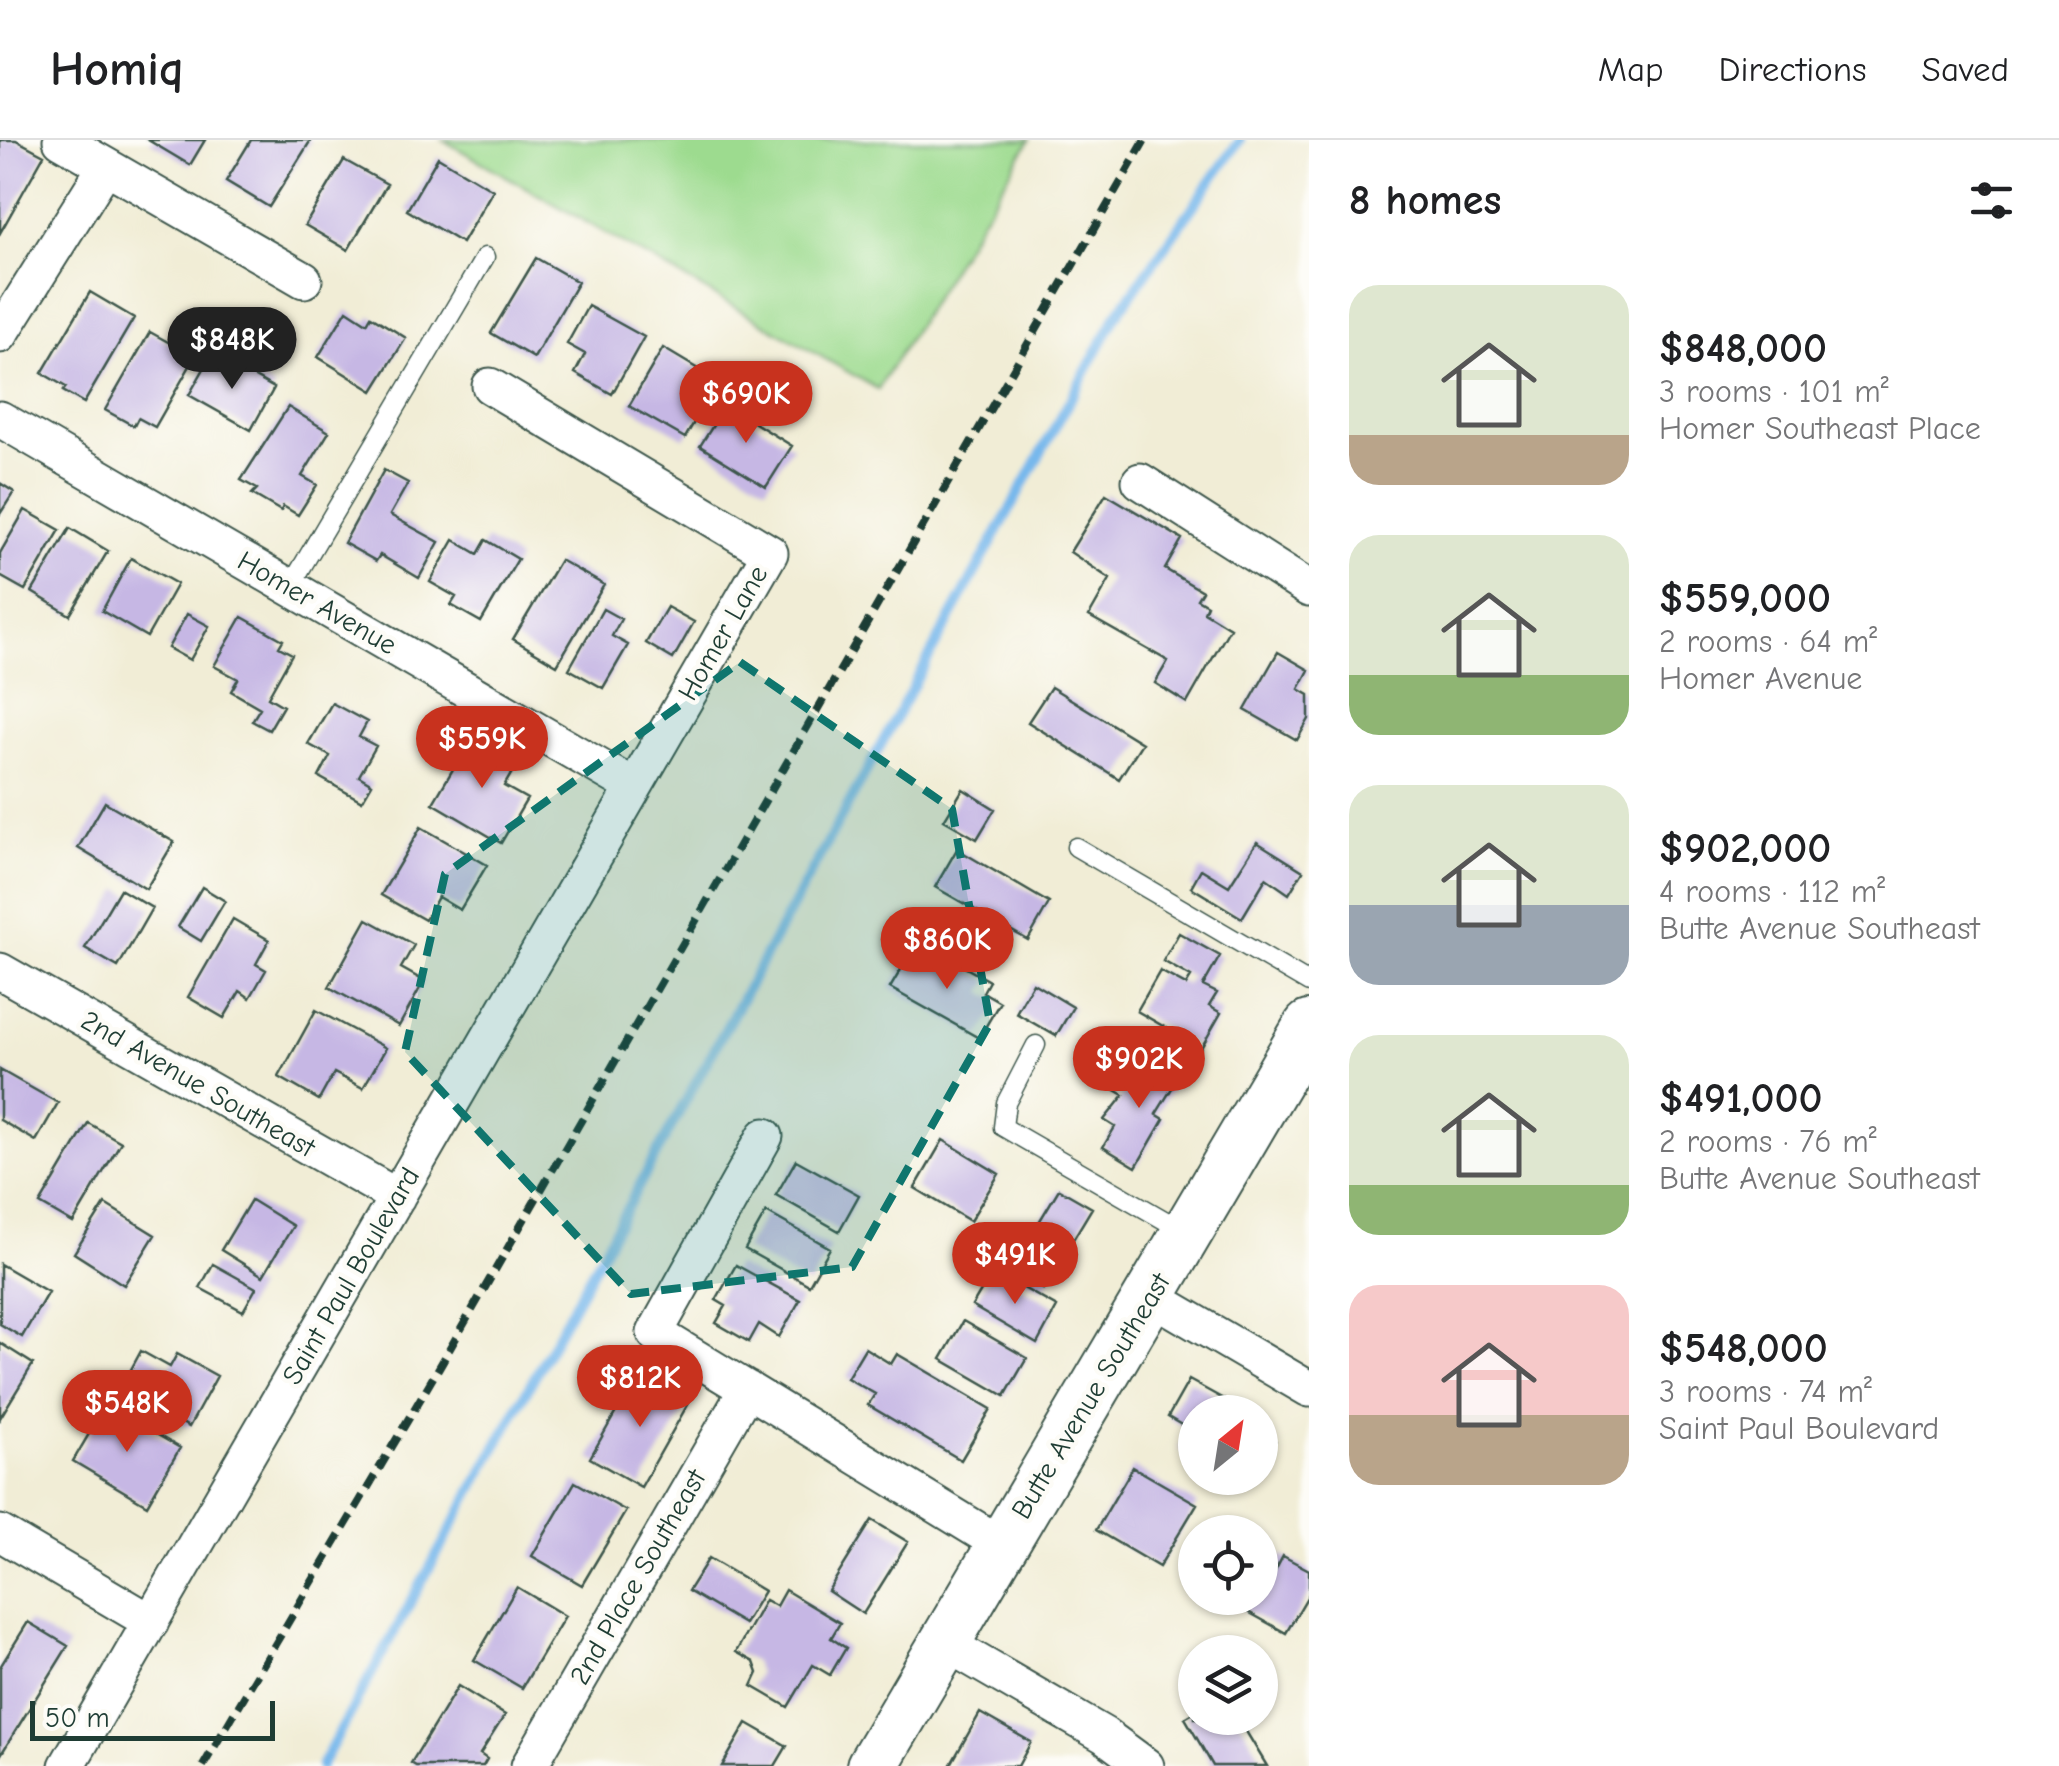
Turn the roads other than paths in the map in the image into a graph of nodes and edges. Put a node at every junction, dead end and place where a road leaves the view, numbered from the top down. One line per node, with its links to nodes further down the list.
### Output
1 (61, 140): 2 (street)
2 (106, 166): 4 (street); 5 (street)
3 (486, 257): 9 (lane)
4 (304, 280)
5 (0, 335)
6 (490, 386): 11 (street, Homer Lane)
7 (0, 419): 9 (street, Homer Avenue)
8 (1140, 481): 10 (street)
9 (290, 587): 11 (street, Homer Avenue)
10 (1309, 589)
11 (634, 787): 18 (street, Saint Paul Boulevard)
12 (1076, 847): 14 (lane)
13 (0, 970): 18 (street, 2nd Avenue Southeast)
14 (1309, 984)
15 (1309, 1026): 19 (street, Butte Avenue Southeast)
16 (1036, 1045): 19 (lane)
17 (765, 1136): 22 (street)
18 (397, 1196): 25 (street, Saint Paul Boulevard)
19 (1188, 1234): 20 (street, Butte Avenue Southeast)
20 (1152, 1297): 21 (street); 24 (street, Butte Avenue Southeast)
21 (1309, 1388)
22 (747, 1389): 24 (street); 28 (street, 2nd Place Southeast)
23 (0, 1532): 25 (street)
24 (1002, 1545): 26 (street, Butte Avenue Southeast)
25 (150, 1622): 27 (street, Saint Paul Boulevard)
26 (946, 1644): 29 (street, Butte Avenue Southeast); 30 (street)
27 (67, 1766)
28 (530, 1766)
29 (872, 1766)
30 (1146, 1766)

